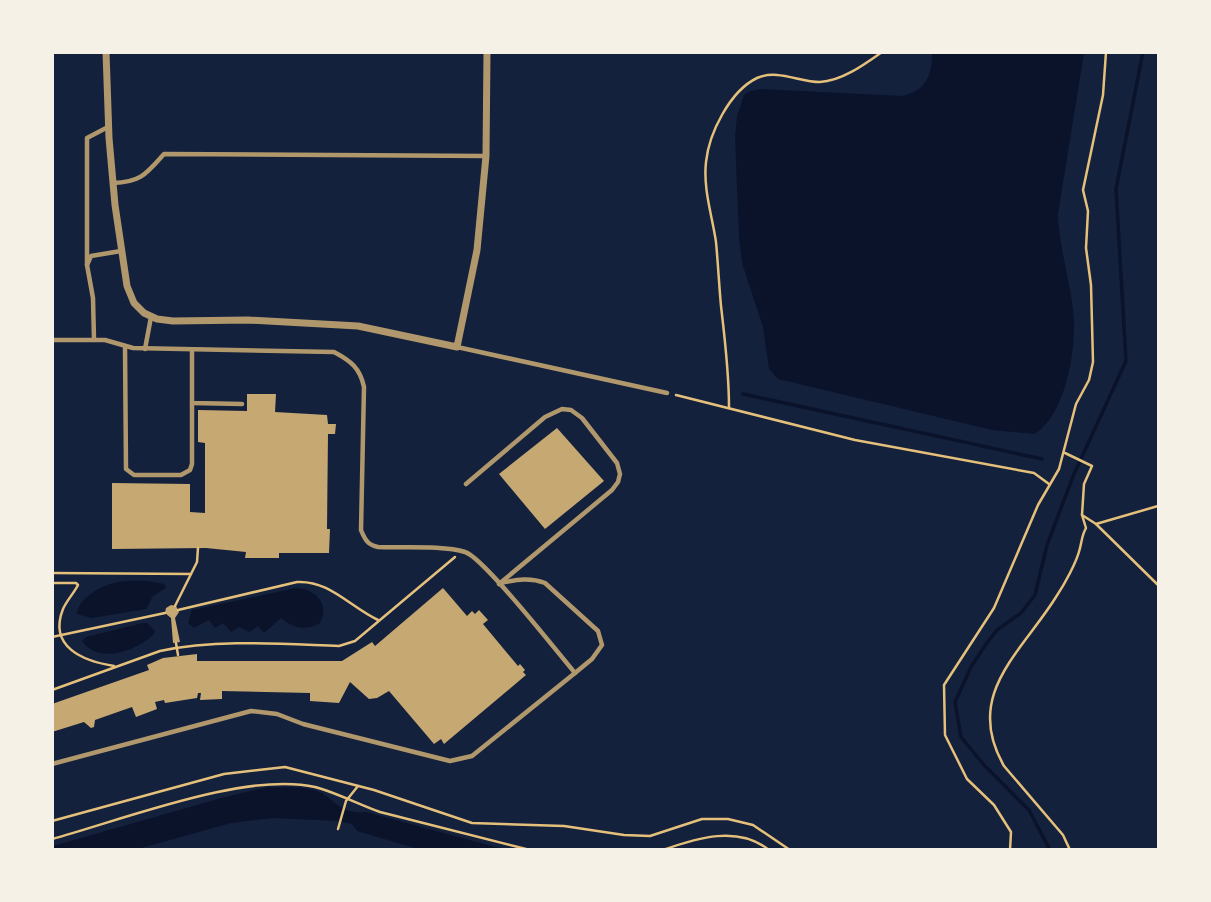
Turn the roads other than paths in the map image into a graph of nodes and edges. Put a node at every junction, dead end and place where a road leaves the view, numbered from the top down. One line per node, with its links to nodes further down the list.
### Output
1 (106, 52): 3 (street)
2 (487, 52): 4 (street)
3 (109, 126): 5 (street); 7 (lane)
4 (486, 156): 5 (lane); 12 (street)
5 (113, 183): 6 (street)
6 (122, 251): 7 (lane); 8 (street)
7 (87, 265): 10 (lane)
8 (151, 317): 12 (street); 13 (lane)
9 (52, 340): 10 (lane)
10 (94, 340): 11 (lane)
11 (125, 346): 13 (lane); 16 (lane)
12 (457, 347): 15 (lane)
13 (145, 349): 14 (lane)
14 (192, 350): 16 (lane); 19 (lane)
15 (667, 393)
16 (192, 403): 17 (lane)
17 (242, 404)
18 (466, 484): 19 (lane)
19 (499, 583): 20 (lane); 20 (lane)
20 (575, 673): 21 (lane)
21 (52, 764)

